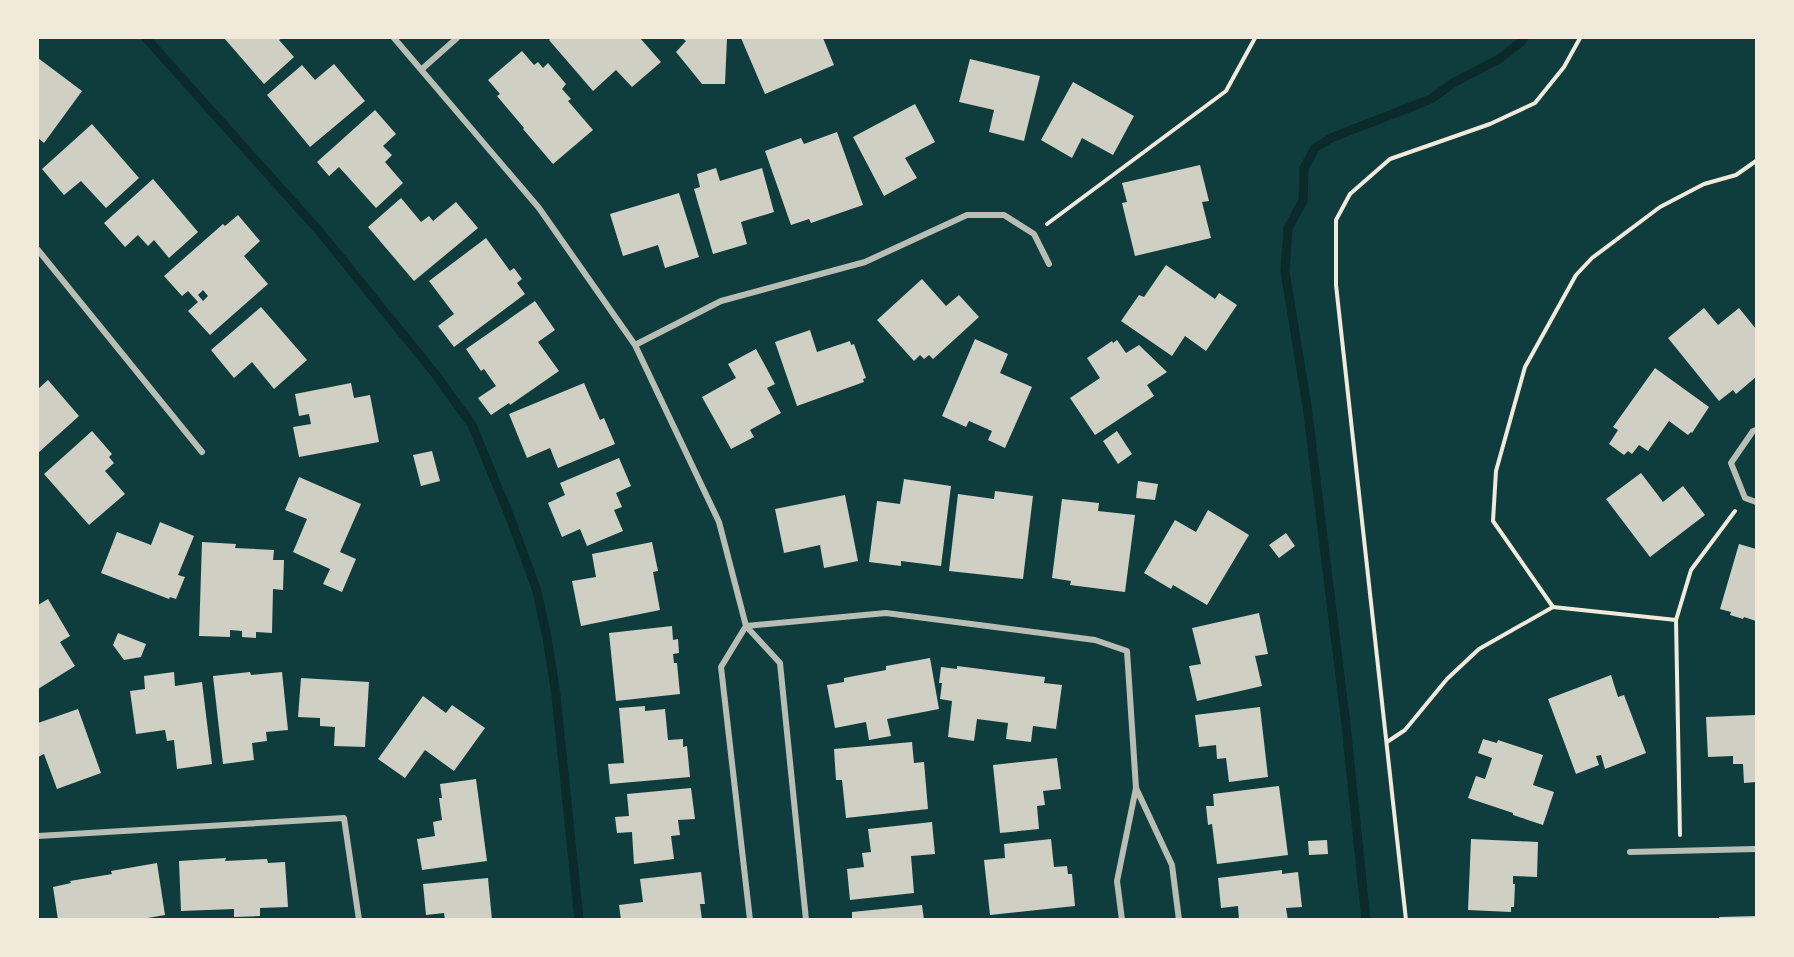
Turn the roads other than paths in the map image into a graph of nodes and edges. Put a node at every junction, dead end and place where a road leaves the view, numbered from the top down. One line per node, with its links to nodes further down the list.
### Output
1 (394, 38): 3 (street)
2 (457, 38): 3 (street)
3 (422, 69): 6 (street)
4 (38, 249): 8 (street)
5 (1049, 264): 6 (street)
6 (635, 345): 10 (street)
7 (1756, 430): 9 (street)
8 (202, 452)
9 (1756, 502)
10 (746, 626): 11 (street); 16 (street); 17 (street)
11 (1136, 788): 18 (street); 19 (street)
12 (38, 836): 15 (street)
13 (1756, 849): 14 (street)
14 (1630, 852)
15 (359, 920)
16 (750, 920)
17 (806, 920)
18 (1122, 920)
19 (1179, 920)

